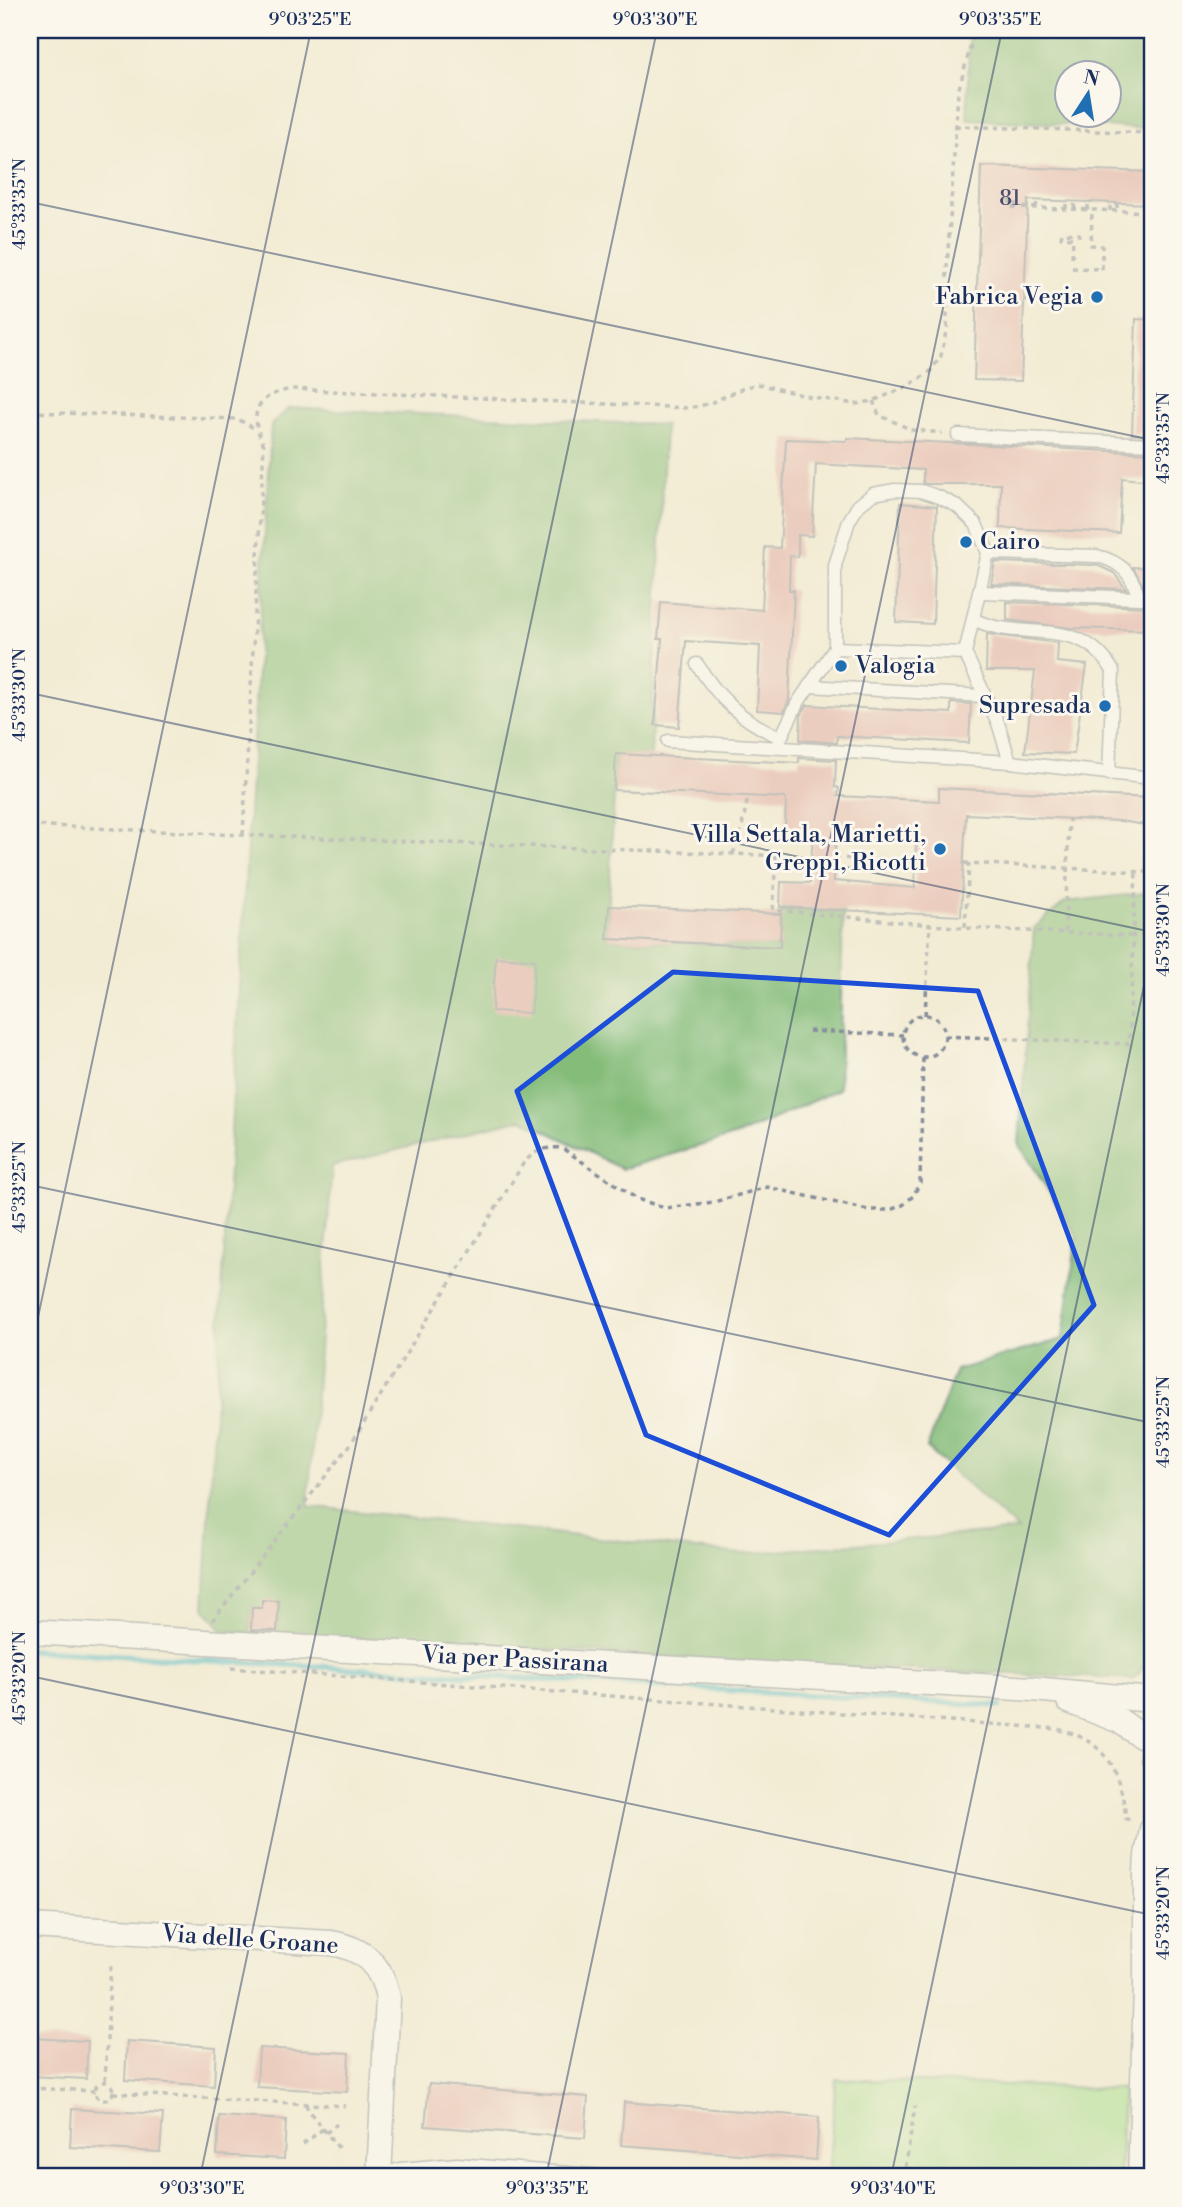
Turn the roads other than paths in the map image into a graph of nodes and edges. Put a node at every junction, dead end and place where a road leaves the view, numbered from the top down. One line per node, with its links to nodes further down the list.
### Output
1 (958, 435): 2 (lane)
2 (1152, 444)
3 (988, 553): 4 (lane); 5 (lane); 7 (lane)
4 (981, 592): 5 (lane); 6 (lane)
5 (1146, 598)
6 (974, 619): 8 (lane); 15 (lane)
7 (835, 648): 8 (lane); 10 (lane)
8 (965, 653): 11 (lane)
9 (697, 664): 13 (lane)
10 (809, 686): 11 (lane); 13 (lane)
11 (984, 696): 14 (lane)
12 (668, 741): 13 (lane)
13 (779, 741): 14 (lane)
14 (1010, 762): 15 (lane)
15 (1109, 775): 16 (lane)
16 (1152, 778)
17 (30, 1632): 18 (street, Via per Passirana)
18 (1000, 1687): 19 (street, Via per Passirana); 20 (street, Via per Passirana)
19 (1152, 1700): 20 (street)
20 (1149, 1751)
21 (1144, 1824): 22 (street)
22 (1150, 1883): 26 (street)
23 (30, 1926): 24 (street, Via delle Groane)
24 (379, 2177): 25 (lane)
25 (617, 2177)
26 (1140, 2177)

